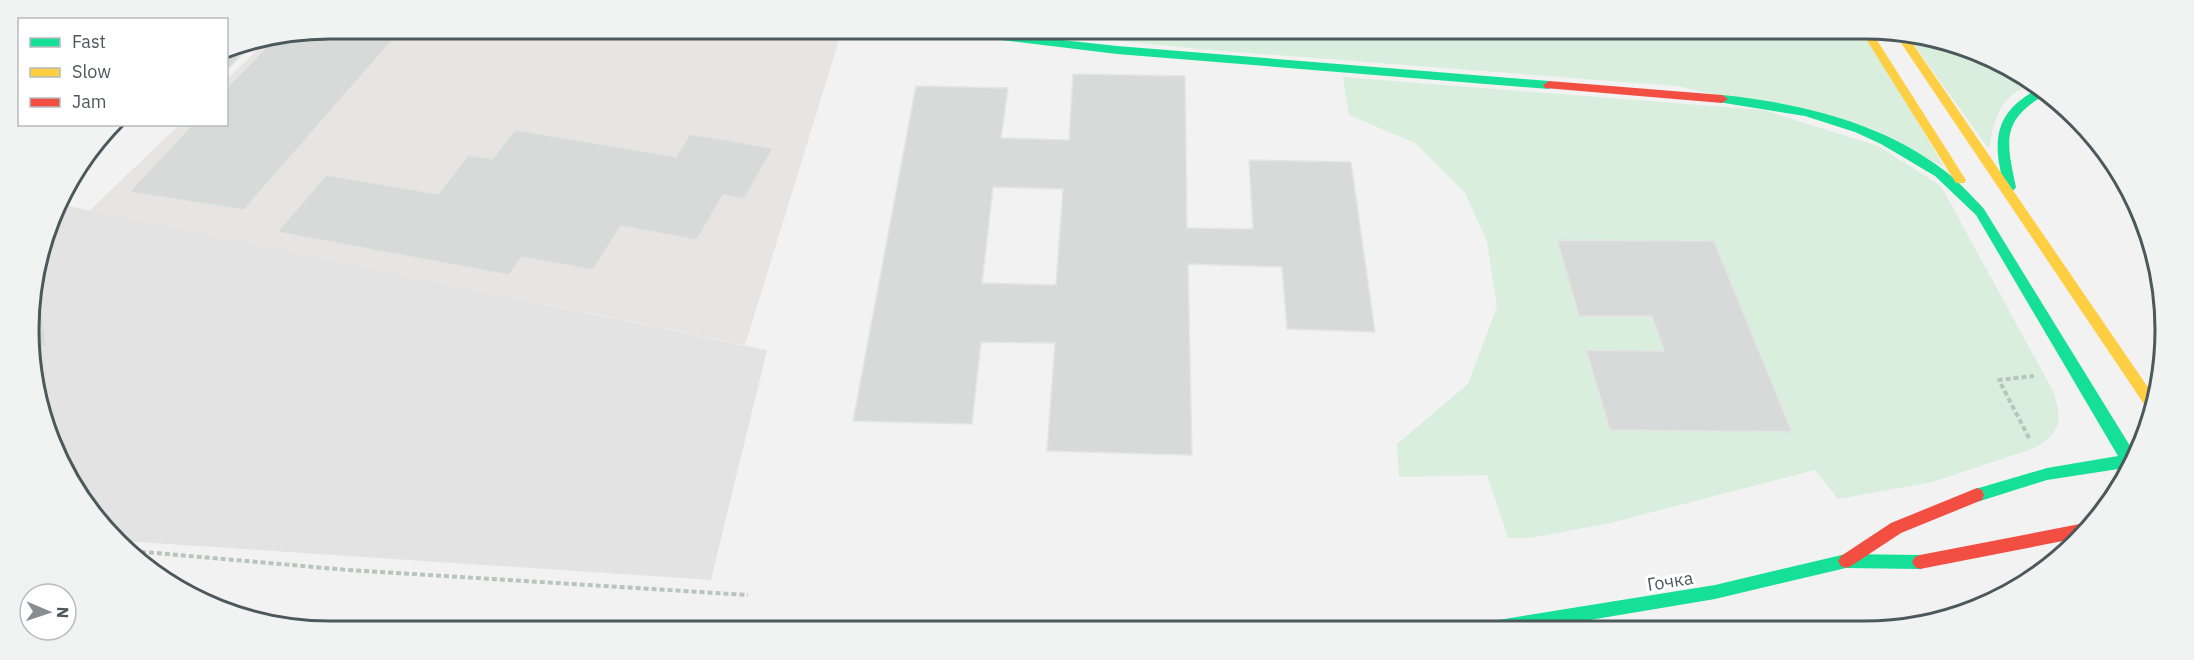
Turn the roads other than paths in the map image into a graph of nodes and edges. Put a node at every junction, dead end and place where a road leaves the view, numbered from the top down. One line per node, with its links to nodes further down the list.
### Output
1 (1025, 39): 6 (main road)
2 (1871, 39): 6 (main road)
3 (1905, 42): 5 (main road)
4 (2035, 95): 5 (main road)
5 (2012, 197): 7 (main road)
6 (1980, 212): 8 (main road)
7 (2147, 397)
8 (2127, 455)
9 (2123, 463): 11 (main road, Гочка)
10 (2073, 532): 11 (main road, Гочка)
11 (1846, 561): 12 (main road, Гочка)
12 (1540, 621)

